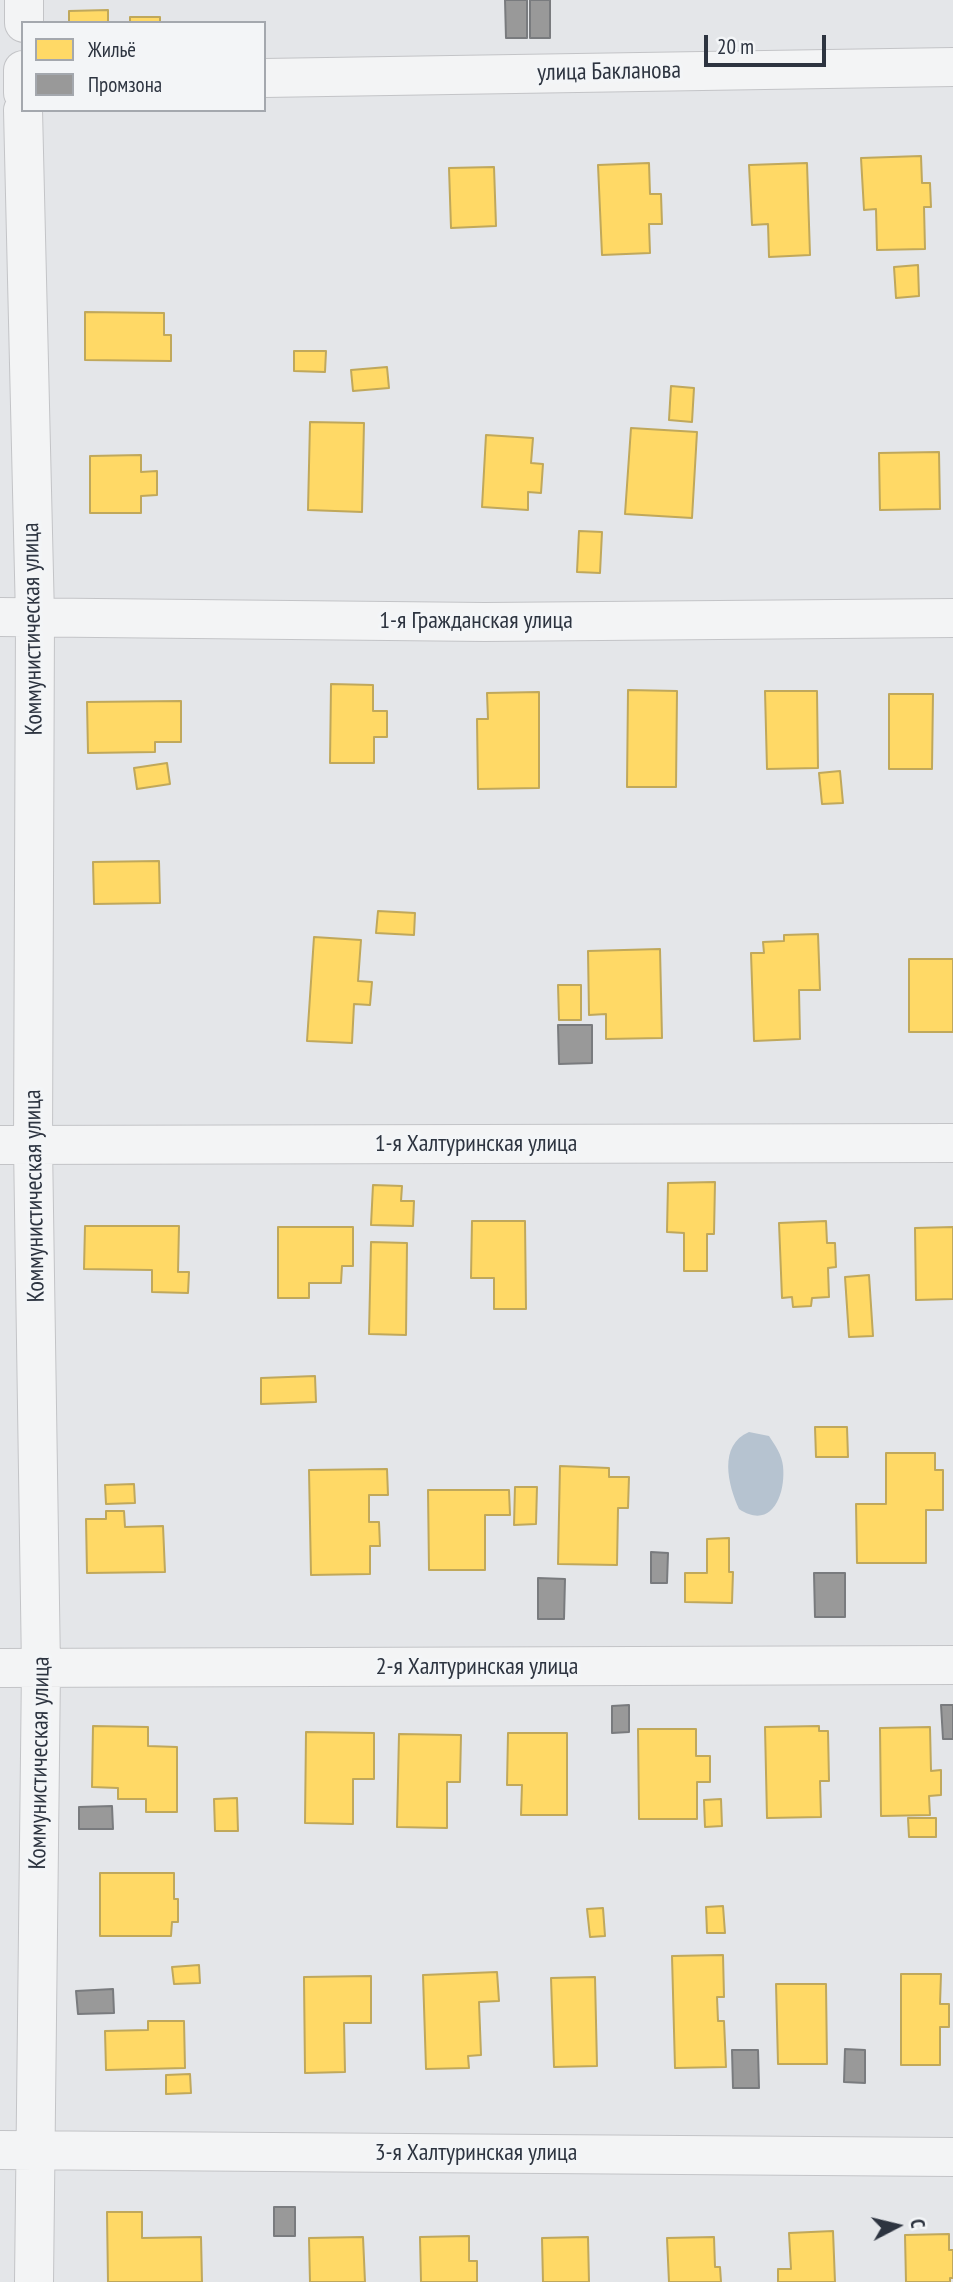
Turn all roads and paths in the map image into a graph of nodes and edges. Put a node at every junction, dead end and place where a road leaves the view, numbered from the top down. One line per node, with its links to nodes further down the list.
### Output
1 (24, 0): 2 (street)
2 (24, 21)
3 (953, 67): 4 (street, улица Бакланова)
4 (266, 78)
5 (0, 82): 6 (street)
6 (21, 82)
7 (23, 112): 8 (street, Коммунистическая улица)
8 (17, 617): 9 (street, 1-я Гражданская улица); 11 (street, Коммунистическая улица)
9 (953, 618)
10 (953, 1143): 11 (street, 1-я Халтуринская улица)
11 (17, 1145): 14 (street, Коммунистическая улица)
12 (953, 1665): 14 (street, 2-я Халтуринская улица)
13 (0, 1668): 14 (street, 2-я Халтуринская улица)
14 (41, 1668): 15 (street, Коммунистическая улица)
15 (17, 2150): 16 (street, 3-я Халтуринская улица); 17 (street, Коммунистическая улица)
16 (953, 2157)
17 (34, 2282)

